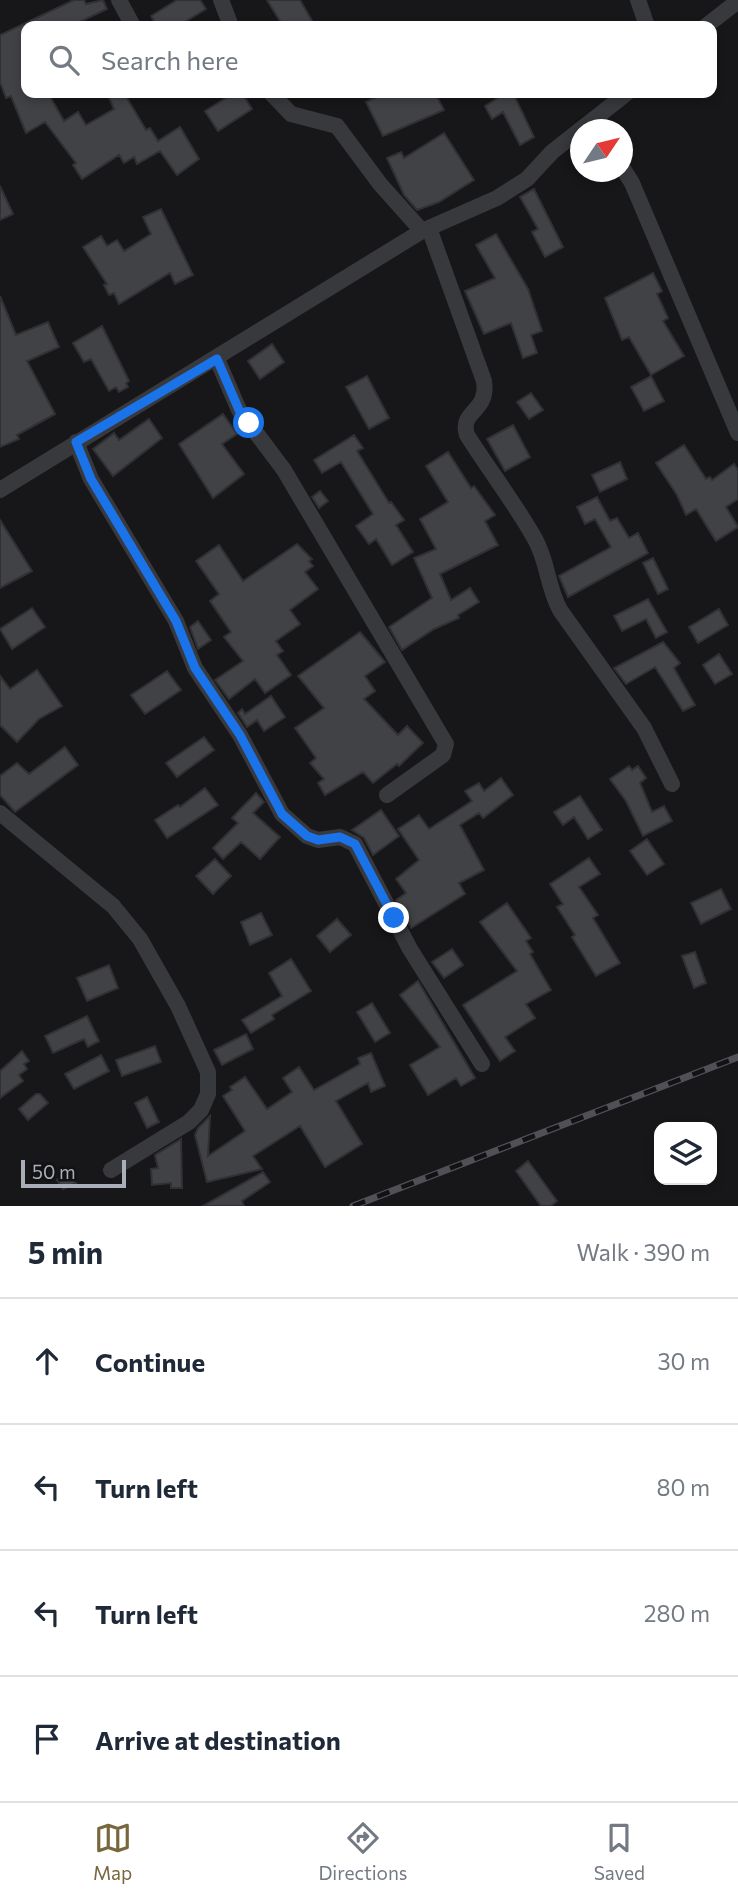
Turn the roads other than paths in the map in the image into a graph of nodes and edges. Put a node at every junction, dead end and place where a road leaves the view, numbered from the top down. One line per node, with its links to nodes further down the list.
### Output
1 (119, 0): 5 (street)
2 (221, 0): 6 (street)
3 (638, 0): 7 (street)
4 (738, 1): 8 (street)
5 (130, 21)
6 (229, 21)
7 (645, 21)
8 (712, 21)
9 (276, 98): 14 (street)
10 (622, 98): 11 (street)
11 (601, 119)
12 (570, 141): 14 (street)
13 (631, 182): 16 (street)
14 (425, 229): 15 (street); 19 (street)
15 (217, 359): 17 (street); 20 (street)
16 (738, 433)
17 (76, 442): 18 (street); 22 (street)
18 (0, 490)
19 (672, 784)
20 (387, 795)
21 (0, 813): 23 (street)
22 (482, 1064)
23 (111, 1170)

